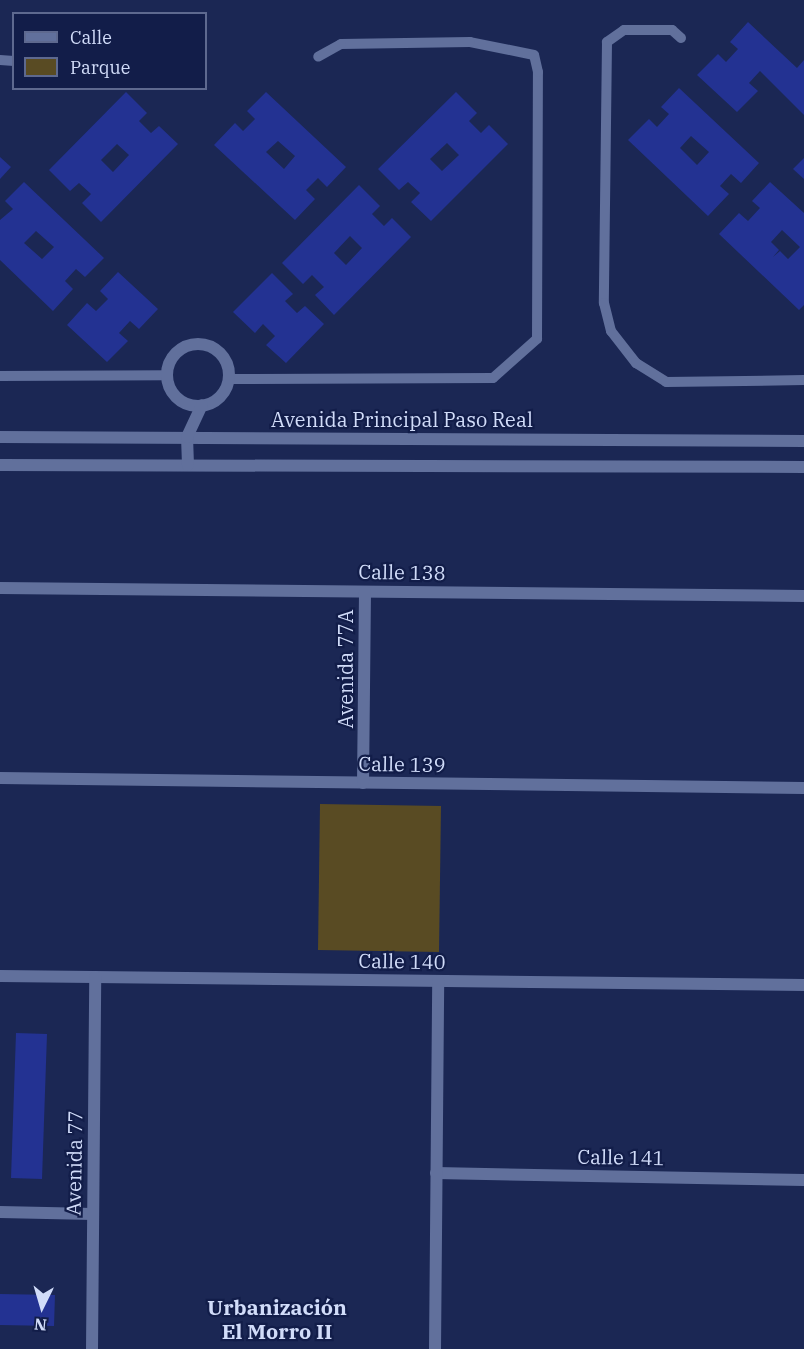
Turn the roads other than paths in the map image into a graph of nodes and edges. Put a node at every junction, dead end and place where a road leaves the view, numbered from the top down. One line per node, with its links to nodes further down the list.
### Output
1 (681, 38): 6 (lane)
2 (318, 57): 5 (lane)
3 (167, 375): 4 (lane); 5 (street); 7 (street)
4 (0, 376)
5 (229, 379): 7 (street)
6 (804, 380)
7 (202, 405): 9 (street)
8 (0, 437): 9 (street, Avenida Principal Paso Real)
9 (188, 437): 10 (street, Avenida Principal Paso Real); 12 (street)
10 (804, 441)
11 (0, 465): 12 (street)
12 (188, 465): 13 (street)
13 (804, 467)
14 (0, 588): 15 (street, Calle 138)
15 (365, 592): 16 (street, Calle 138); 18 (street, Avenida 77A)
16 (804, 596)
17 (0, 778): 18 (street, Calle 139)
18 (363, 783): 19 (street, Calle 139)
19 (804, 788)
20 (0, 976): 21 (street, Calle 140)
21 (95, 977): 22 (street, Calle 140); 27 (street, Avenida 77)
22 (438, 981): 23 (street, Calle 140); 24 (street)
23 (804, 985)
24 (436, 1173): 25 (street, Calle 141); 29 (street)
25 (804, 1180)
26 (0, 1212): 27 (street)
27 (93, 1214): 28 (street, Avenida 77)
28 (92, 1349)
29 (435, 1349)

